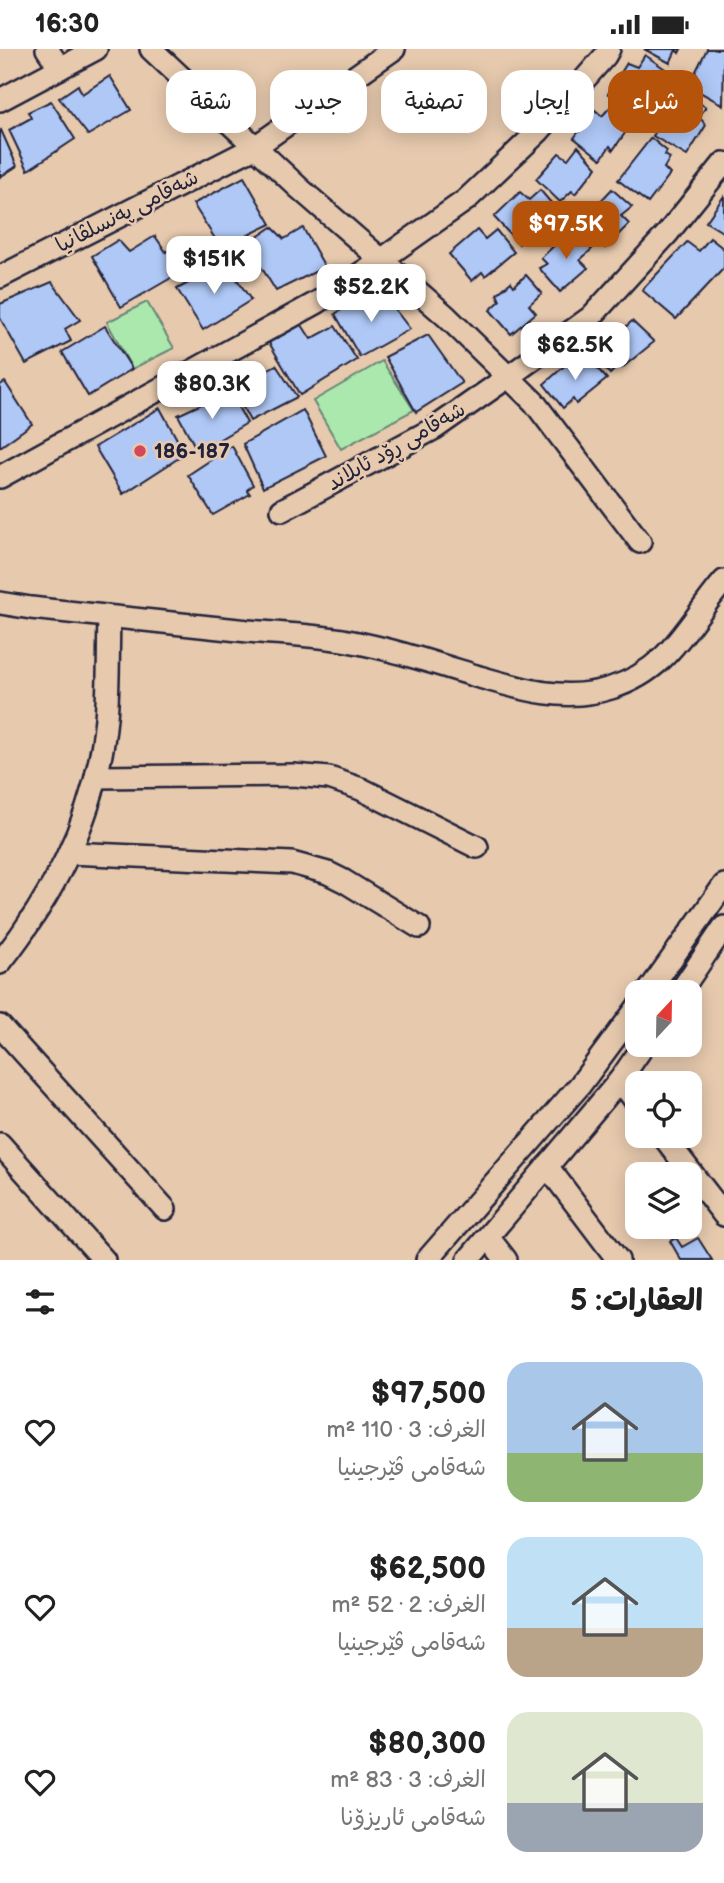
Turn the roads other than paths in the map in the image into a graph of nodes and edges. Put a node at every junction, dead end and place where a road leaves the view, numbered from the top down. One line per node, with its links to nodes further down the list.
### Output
1 (47, 49): 6 (street)
2 (96, 49): 6 (street)
3 (151, 49): 8 (street)
4 (394, 49): 8 (street, شەقامی پەنسلڤانیا)
5 (609, 49): 10 (street)
6 (60, 68): 7 (street)
7 (0, 100)
8 (255, 147): 10 (street); 11 (street, شەقامی پەنسلڤانیا)
9 (724, 163): 12 (street, شەقامی ڕۆد ئایلاند)
10 (381, 260): 12 (street); 13 (street)
11 (0, 277)
12 (508, 377): 14 (street, شەقامی ڕۆد ئایلاند); 15 (street)
13 (0, 477)
14 (282, 510)
15 (640, 542)
16 (724, 581): 18 (street)
17 (0, 603): 18 (street)
18 (109, 617): 19 (street)
19 (96, 777): 20 (street); 21 (street)
20 (477, 847)
21 (69, 853): 23 (street); 25 (street)
22 (724, 885): 26 (street)
23 (419, 927)
24 (724, 927): 27 (street)
25 (0, 963)
26 (657, 980)
27 (688, 980)
28 (625, 1024): 36 (street)
29 (0, 1026): 37 (street)
30 (636, 1057): 31 (street)
31 (620, 1080): 32 (street); 35 (street)
32 (625, 1087)
33 (0, 1145): 42 (street)
34 (672, 1148): 38 (street)
35 (547, 1166): 39 (street); 45 (street)
36 (481, 1199): 39 (street); 40 (street)
37 (165, 1209)
38 (724, 1215)
39 (502, 1220): 41 (street)
40 (455, 1228): 41 (street); 43 (street)
41 (477, 1250): 44 (street)
42 (104, 1260)
43 (427, 1260)
44 (506, 1260)
45 (618, 1260)

